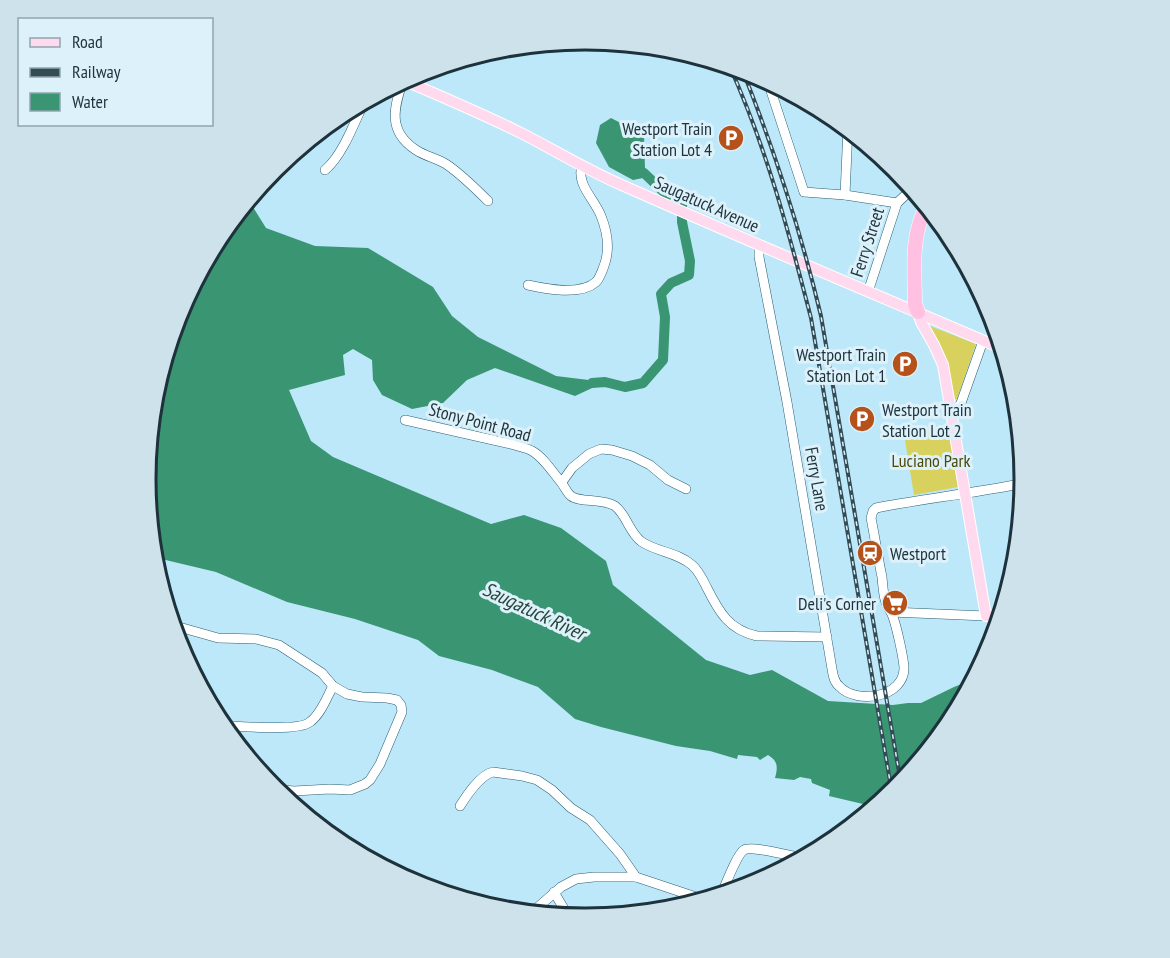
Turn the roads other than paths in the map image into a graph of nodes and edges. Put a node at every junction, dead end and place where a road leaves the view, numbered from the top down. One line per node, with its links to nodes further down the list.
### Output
1 (415, 85): 6 (main road, Saugatuck Avenue)
2 (400, 92): 10 (street)
3 (771, 92): 9 (street)
4 (358, 114): 7 (street)
5 (847, 139): 9 (street)
6 (582, 165): 14 (main road, Saugatuck Avenue); 15 (street)
7 (326, 170)
8 (906, 194): 11 (street)
9 (844, 195): 11 (street)
10 (488, 201)
11 (897, 203): 16 (street, Ferry Street)
12 (923, 214): 17 (highway)
13 (928, 221): 17 (highway)
14 (759, 245): 16 (main road, Saugatuck Avenue); 30 (street, Ferry Lane)
15 (528, 285)
16 (868, 292): 17 (main road, Saugatuck Avenue)
17 (918, 312): 18 (main road, Saugatuck Avenue); 20 (main road)
18 (983, 341): 19 (main road, Saugatuck Avenue); 20 (street)
19 (993, 345)
20 (951, 415): 25 (main road)
21 (405, 420): 22 (street, Stony Point Road)
22 (562, 482): 24 (street); 30 (street, Stony Point Road)
23 (1014, 483): 25 (street)
24 (686, 489)
25 (964, 493): 26 (street); 27 (main road)
26 (891, 612): 27 (street); 30 (street, Ferry Lane)
27 (986, 616): 28 (main road)
28 (992, 616)
29 (182, 628): 31 (street)
30 (827, 637)
31 (333, 686): 32 (street); 33 (street)
32 (233, 725)
33 (289, 791)
34 (460, 806): 36 (street)
35 (790, 856): 37 (street)
36 (636, 877): 38 (street); 39 (street)
37 (725, 885)
38 (554, 892): 40 (street); 41 (street)
39 (691, 895)
40 (539, 906)
41 (563, 908)

